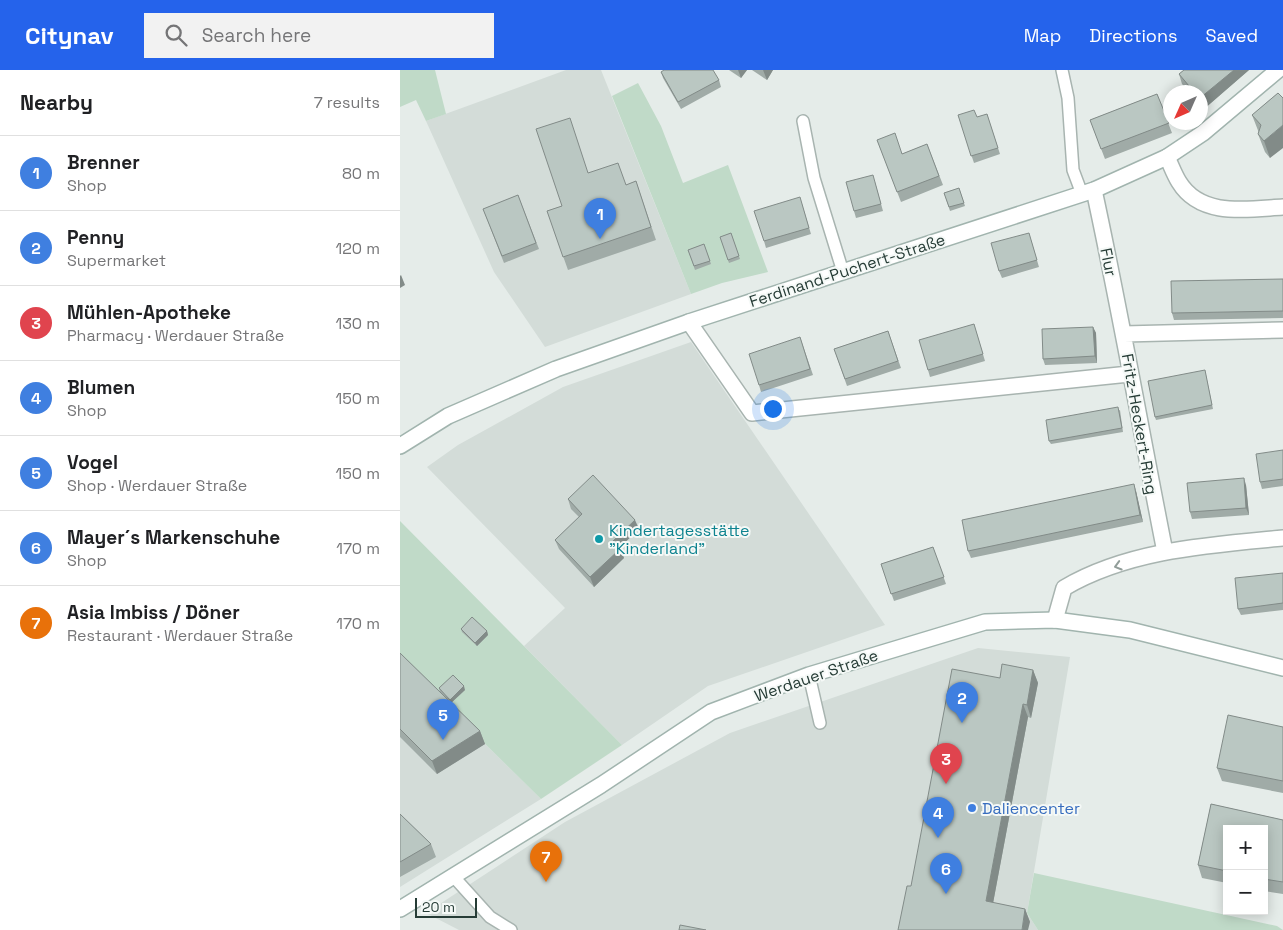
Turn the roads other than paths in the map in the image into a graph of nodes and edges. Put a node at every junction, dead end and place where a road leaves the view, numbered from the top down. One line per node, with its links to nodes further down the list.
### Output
1 (1062, 70): 5 (lane)
2 (1278, 70): 4 (street, Ferdinand-Puchert-Straße)
3 (803, 121): 7 (lane)
4 (1167, 157): 5 (street, Ferdinand-Puchert-Straße); 6 (street)
5 (1088, 192): 7 (street, Ferdinand-Puchert-Straße); 10 (street, Flur)
6 (1283, 207)
7 (843, 272): 8 (street, Ferdinand-Puchert-Straße)
8 (689, 322): 11 (street); 12 (street, Ferdinand-Puchert-Straße)
9 (1283, 330): 10 (street, Fritz-Heckert-Ring)
10 (1124, 334): 11 (street, Fritz-Heckert-Ring)
11 (1129, 374): 14 (street, Fritz-Heckert-Ring)
12 (400, 446)
13 (1283, 538): 14 (street)
14 (1164, 552): 15 (street, one-way to 15)
15 (1056, 620): 16 (street, Werdauer Straße); 17 (street, Werdauer Straße)
16 (1283, 668)
17 (809, 675): 18 (lane); 19 (street, Werdauer Straße)
18 (820, 723)
19 (453, 876): 20 (street, Werdauer Straße); 21 (lane)
20 (400, 909)
21 (511, 930)

